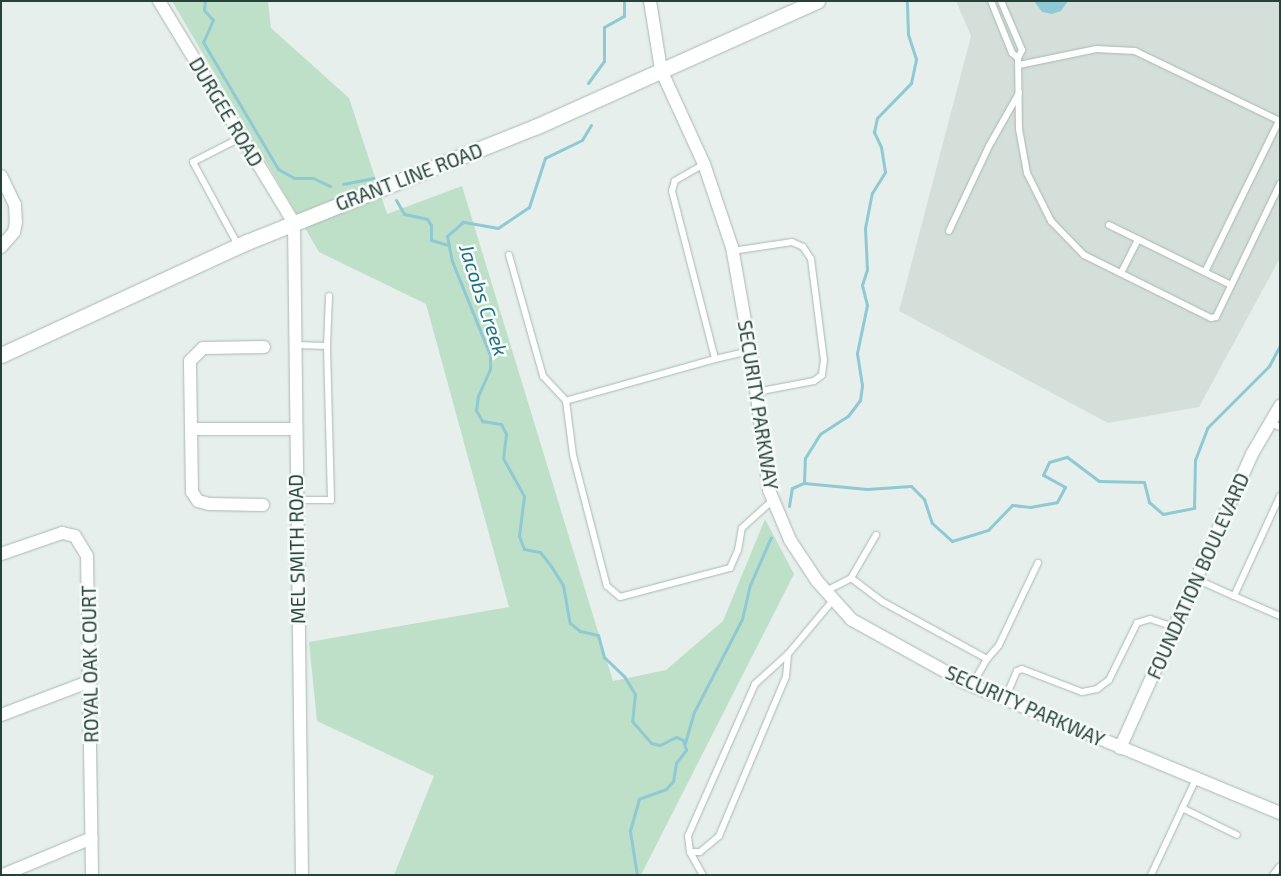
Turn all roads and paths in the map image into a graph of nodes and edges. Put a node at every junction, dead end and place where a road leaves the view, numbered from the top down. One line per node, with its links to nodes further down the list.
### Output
1 (159, 1): 11 (street, DURGEE ROAD)
2 (650, 1): 8 (street, SECURITY PARKWAY)
3 (817, 1): 8 (main road, GRANT LINE ROAD)
4 (991, 1): 6 (lane)
5 (1001, 1): 6 (lane)
6 (1018, 58): 7 (lane)
7 (1019, 65): 9 (lane); 10 (lane)
8 (661, 70): 12 (street, SECURITY PARKWAY); 15 (main road, GRANT LINE ROAD)
9 (1019, 92): 17 (lane); 24 (lane)
10 (1279, 121): 23 (lane)
11 (242, 137): 15 (street, DURGEE ROAD); 19 (lane)
12 (704, 164): 21 (street, SECURITY PARKWAY); 32 (lane)
13 (1, 176): 20 (street)
14 (1280, 184): 25 (lane)
15 (294, 223): 19 (main road, GRANT LINE ROAD); 27 (street, MEL SMITH ROAD)
16 (1109, 225): 18 (lane)
17 (948, 231)
18 (1138, 239): 23 (lane); 24 (lane)
19 (239, 246): 31 (main road, GRANT LINE ROAD)
20 (1, 248)
21 (732, 251): 30 (street, SECURITY PARKWAY); 33 (lane)
22 (509, 255): 34 (lane)
23 (1205, 272): 25 (lane)
24 (1121, 273): 25 (lane)
25 (1231, 285)
26 (328, 296): 28 (lane)
27 (293, 345): 28 (lane); 38 (street, MEL SMITH ROAD)
28 (326, 346): 40 (lane)
29 (264, 347): 37 (street)
30 (750, 351): 32 (lane); 33 (street, SECURITY PARKWAY)
31 (1, 355)
32 (715, 359): 34 (lane)
33 (756, 392): 41 (street, SECURITY PARKWAY)
34 (566, 401): 41 (lane)
35 (1280, 406): 36 (street, FOUNDATION BOULEVARD)
36 (1275, 425): 47 (street, FOUNDATION BOULEVARD)
37 (192, 429): 38 (street); 42 (street)
38 (294, 429): 40 (street, MEL SMITH ROAD)
39 (1280, 496): 49 (lane)
40 (296, 500): 68 (street, MEL SMITH ROAD)
41 (773, 500): 48 (street, SECURITY PARKWAY)
42 (263, 505)
43 (876, 535): 46 (lane)
44 (1, 554): 54 (street, ROYAL OAK COURT)
45 (1038, 563): 53 (lane)
46 (851, 578): 48 (lane); 53 (lane)
47 (1196, 579): 49 (lane); 51 (street, FOUNDATION BOULEVARD)
48 (830, 595): 52 (lane); 55 (street, SECURITY PARKWAY)
49 (1234, 596): 50 (lane)
50 (1280, 616)
51 (1175, 627): 56 (lane); 58 (street, FOUNDATION BOULEVARD)
52 (788, 654): 64 (lane); 64 (lane)
53 (987, 658): 55 (lane)
54 (91, 681): 57 (street); 63 (street, ROYAL OAK COURT)
55 (972, 685): 56 (street, SECURITY PARKWAY)
56 (1004, 699): 58 (street, SECURITY PARKWAY)
57 (1, 715)
58 (1120, 748): 59 (street, SECURITY PARKWAY)
59 (1196, 779): 60 (lane); 61 (street, SECURITY PARKWAY)
60 (1182, 808): 62 (lane); 70 (lane)
61 (1280, 813)
62 (1237, 836)
63 (92, 838): 66 (street); 67 (street, ROYAL OAK COURT)
64 (690, 852): 69 (lane)
65 (1280, 866): 71 (lane)
66 (3, 875)
67 (92, 875)
68 (302, 875)
69 (703, 875)
70 (1151, 875)
71 (1273, 875)

